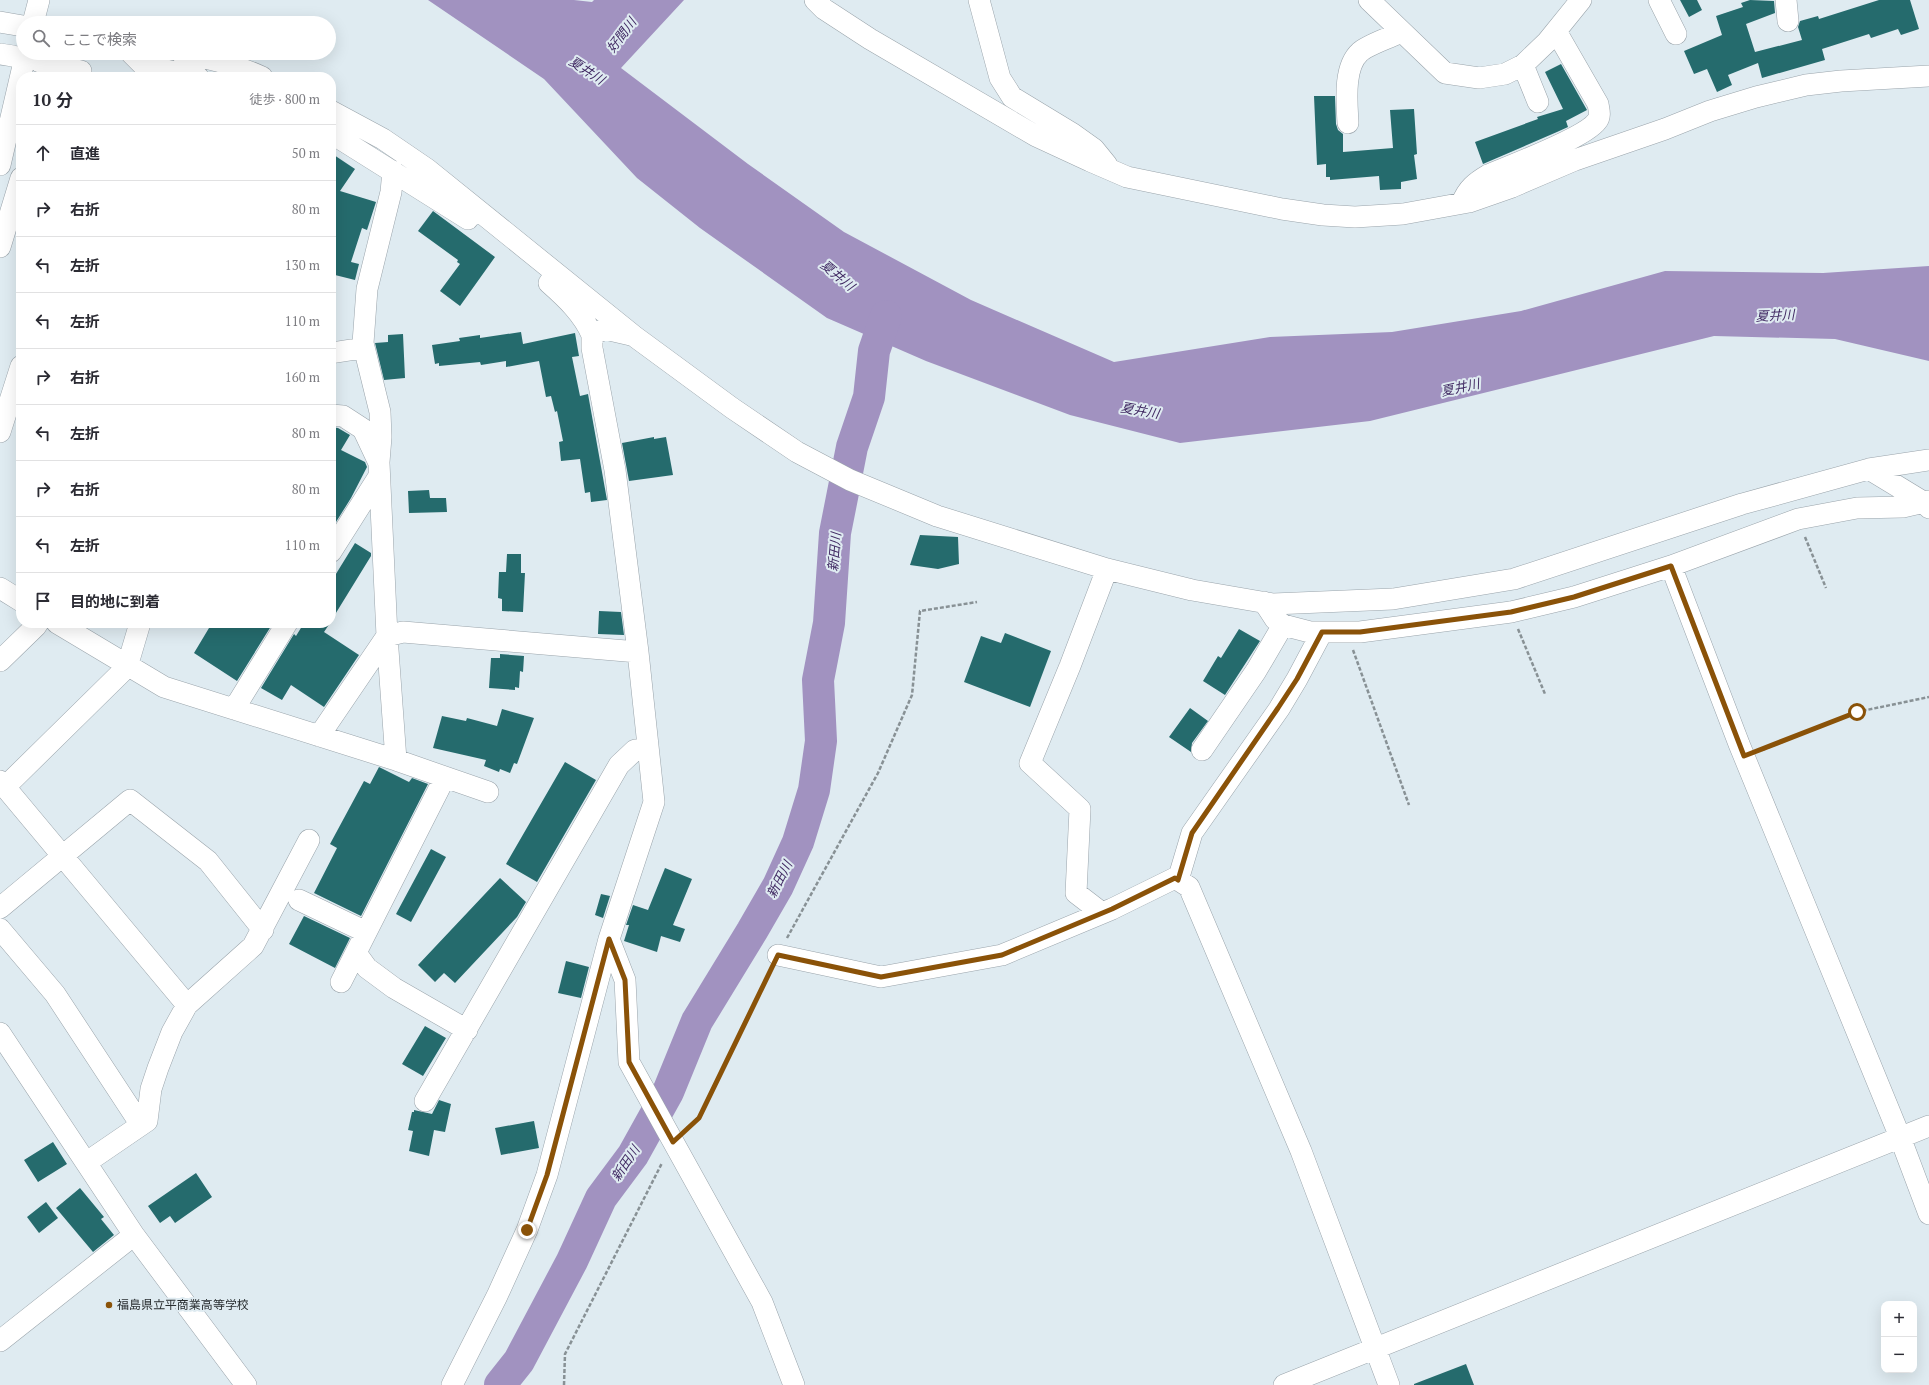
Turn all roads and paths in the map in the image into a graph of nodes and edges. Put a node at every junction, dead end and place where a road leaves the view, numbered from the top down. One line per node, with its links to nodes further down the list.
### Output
1 (815, 0): 28 (street)
2 (979, 0): 28 (street)
3 (1369, 0): 11 (street)
4 (1581, 0): 10 (street)
5 (1659, 0): 12 (street)
6 (1786, 0): 7 (street)
7 (1788, 21)
8 (0, 22): 9 (street)
9 (16, 25)
10 (1556, 31): 16 (street); 31 (street)
11 (1402, 32): 16 (street); 25 (street)
12 (1676, 34)
13 (139, 60): 19 (street)
14 (216, 60): 20 (street)
15 (31, 61): 17 (street); 18 (street)
16 (1523, 65): 22 (street)
17 (81, 71)
18 (28, 72)
19 (177, 72)
20 (251, 72)
21 (1929, 76): 31 (street)
22 (1538, 102)
23 (16, 111): 27 (street)
24 (336, 114): 34 (street)
25 (1348, 123)
26 (336, 136): 29 (street)
27 (0, 165)
28 (1109, 168): 31 (street)
29 (393, 171): 33 (street); 35 (street)
30 (16, 194): 32 (street)
31 (1462, 203)
32 (0, 246)
33 (592, 335): 34 (street); 62 (street)
34 (634, 336): 47 (street)
35 (363, 348): 36 (street); 41 (street)
36 (336, 351)
37 (16, 382): 39 (street)
38 (336, 415): 41 (street)
39 (0, 432)
40 (1929, 460): 42 (street)
41 (379, 469): 45 (street); 61 (street)
42 (1869, 469): 43 (street); 52 (street)
43 (1928, 504): 44 (street)
44 (1798, 520): 46 (street); 49 (path)
45 (336, 539)
46 (1671, 566): 53 (street); 71 (street)
47 (1107, 569): 52 (street); 82 (street)
48 (0, 588): 50 (street)
49 (1826, 588)
50 (16, 598)
51 (977, 602): 88 (path)
52 (1264, 602): 54 (street)
53 (1511, 612): 60 (street); 65 (path)
54 (1283, 625): 59 (street); 70 (street)
55 (34, 628): 63 (street)
56 (65, 628): 64 (street)
57 (139, 628): 64 (street)
58 (284, 628): 67 (street)
59 (1322, 632): 60 (street); 79 (street)
60 (1343, 633): 76 (path)
61 (386, 636): 62 (street); 68 (street); 72 (street)
62 (638, 652): 69 (street)
63 (0, 661)
64 (127, 667): 67 (street); 74 (street)
65 (1545, 694)
66 (1929, 697): 71 (path)
67 (234, 709): 68 (street)
68 (319, 736): 72 (street)
69 (647, 748): 86 (street); 91 (street)
70 (1202, 750)
71 (1744, 756): 96 (street)
72 (396, 760): 73 (street)
73 (445, 777): 75 (street); 85 (street)
74 (3, 784): 78 (street)
75 (488, 792)
76 (1409, 805)
77 (309, 840): 84 (street)
78 (63, 856): 81 (street); 84 (street); 90 (street)
79 (1178, 880): 82 (street); 102 (street)
80 (299, 900): 85 (street)
81 (0, 908)
82 (1102, 913): 88 (street)
83 (0, 929): 94 (street)
84 (263, 930): 90 (street)
85 (366, 932): 87 (street)
86 (609, 939): 97 (street); 104 (street)
87 (356, 953): 89 (street); 91 (street)
88 (778, 955): 97 (path)
89 (341, 982)
90 (187, 1005): 94 (street)
91 (467, 1030): 93 (street)
92 (0, 1033): 98 (street)
93 (425, 1101)
94 (141, 1125): 98 (street)
95 (1929, 1126): 96 (street)
96 (1900, 1137): 99 (street); 102 (street)
97 (673, 1142): 105 (path); 106 (street)
98 (87, 1162): 100 (street)
99 (1929, 1214)
100 (134, 1235): 101 (street); 103 (street)
101 (0, 1341)
102 (1374, 1349): 107 (street); 108 (street)
103 (246, 1385)
104 (452, 1385)
105 (564, 1385)
106 (794, 1385)
107 (1284, 1385)
108 (1389, 1385)

